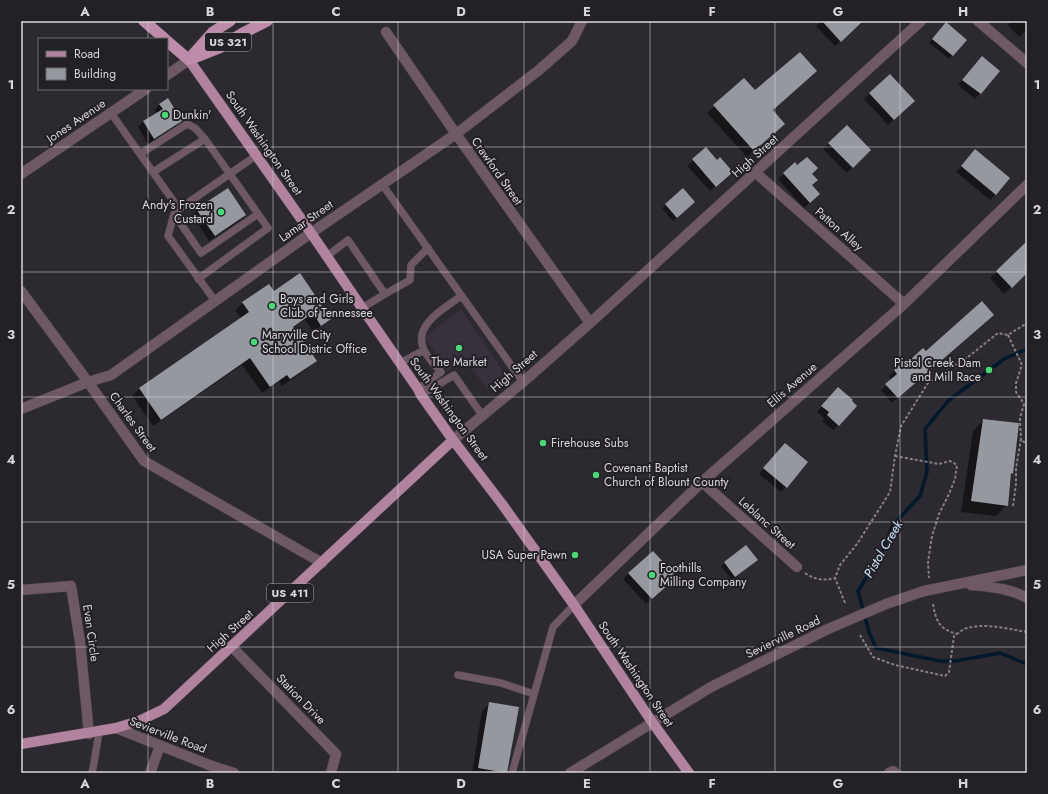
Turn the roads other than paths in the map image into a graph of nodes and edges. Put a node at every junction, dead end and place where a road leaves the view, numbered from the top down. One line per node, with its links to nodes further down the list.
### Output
1 (144, 21): 8 (highway)
2 (230, 21): 10 (highway)
3 (267, 21): 10 (highway, US 321)
4 (582, 21): 15 (street, Lamar Street)
5 (921, 21): 20 (street, High Street)
6 (978, 21): 11 (street)
7 (386, 32): 15 (street, Crawford Street)
8 (163, 38)
9 (168, 42): 10 (highway)
10 (189, 60): 12 (street); 18 (main road, South Washington Street)
11 (1027, 63)
12 (168, 74)
13 (145, 90): 14 (street, Jones Avenue)
14 (111, 113): 17 (lane); 21 (street, Jones Avenue)
15 (456, 134): 23 (street, Lamar Street); 37 (street, Crawford Street)
16 (205, 140): 17 (lane); 19 (lane); 22 (lane)
17 (140, 154): 19 (lane)
18 (257, 155): 22 (lane); 27 (main road, South Washington Street)
19 (153, 172): 25 (lane)
20 (756, 172): 35 (street, Patton Alley); 37 (street, High Street)
21 (21, 174)
22 (229, 175): 25 (lane); 26 (lane)
23 (382, 184): 27 (street, Lamar Street); 28 (lane)
24 (1027, 185): 35 (street, Ellis Avenue)
25 (177, 211): 26 (lane); 30 (lane)
26 (258, 214): 30 (lane)
27 (312, 232): 29 (main road, South Washington Street); 34 (street, Lamar Street)
28 (428, 248): 32 (lane); 33 (lane)
29 (327, 256): 32 (lane); 36 (main road, South Washington Street)
30 (198, 279): 34 (lane)
31 (21, 291): 40 (street, Charles Street)
32 (385, 294): 36 (lane)
33 (461, 296): 38 (lane); 41 (lane)
34 (215, 302): 40 (street, Lamar Street)
35 (904, 304): 46 (street, Ellis Avenue)
36 (362, 308): 39 (main road, South Washington Street)
37 (590, 323): 41 (street, High Street)
38 (424, 350): 39 (lane); 42 (lane)
39 (400, 364): 42 (main road, South Washington Street)
40 (88, 382): 43 (street, Lamar Street); 47 (street, Charles Street)
41 (523, 382): 44 (street, High Street)
42 (419, 392): 44 (lane); 45 (main road, South Washington Street)
43 (21, 409)
44 (482, 415): 45 (street, High Street)
45 (453, 440): 47 (main road, High Street / US 411); 53 (main road, South Washington Street)
46 (702, 482): 48 (street, Leblanc Street); 53 (street, Ellis Avenue)
47 (322, 563): 54 (main road, High Street / US 411)
48 (797, 567)
49 (1027, 570): 50 (street, Sevierville Road)
50 (961, 584): 52 (street); 57 (street, Sevierville Road, bridge)
51 (21, 590): 59 (street, Evan Circle)
52 (1027, 598)
53 (574, 605): 56 (lane); 57 (main road, South Washington Street)
54 (232, 647): 58 (main road, High Street / US 411); 66 (street, Station Drive)
55 (458, 675): 56 (lane)
56 (534, 694): 67 (lane)
57 (652, 722): 68 (street, Sevierville Road); 69 (main road, South Washington Street)
58 (116, 728): 59 (main road, Sevierville Road / US 411); 61 (street, Sevierville Road)
59 (94, 733): 60 (main road, Sevierville Road / US 411); 63 (lane)
60 (21, 744)
61 (160, 746): 62 (street, Sevierville Road); 64 (street)
62 (211, 769): 65 (street, Sevierville Road)
63 (92, 773)
64 (150, 773)
65 (234, 773)
66 (331, 773)
67 (512, 773)
68 (570, 773)
69 (689, 773)

